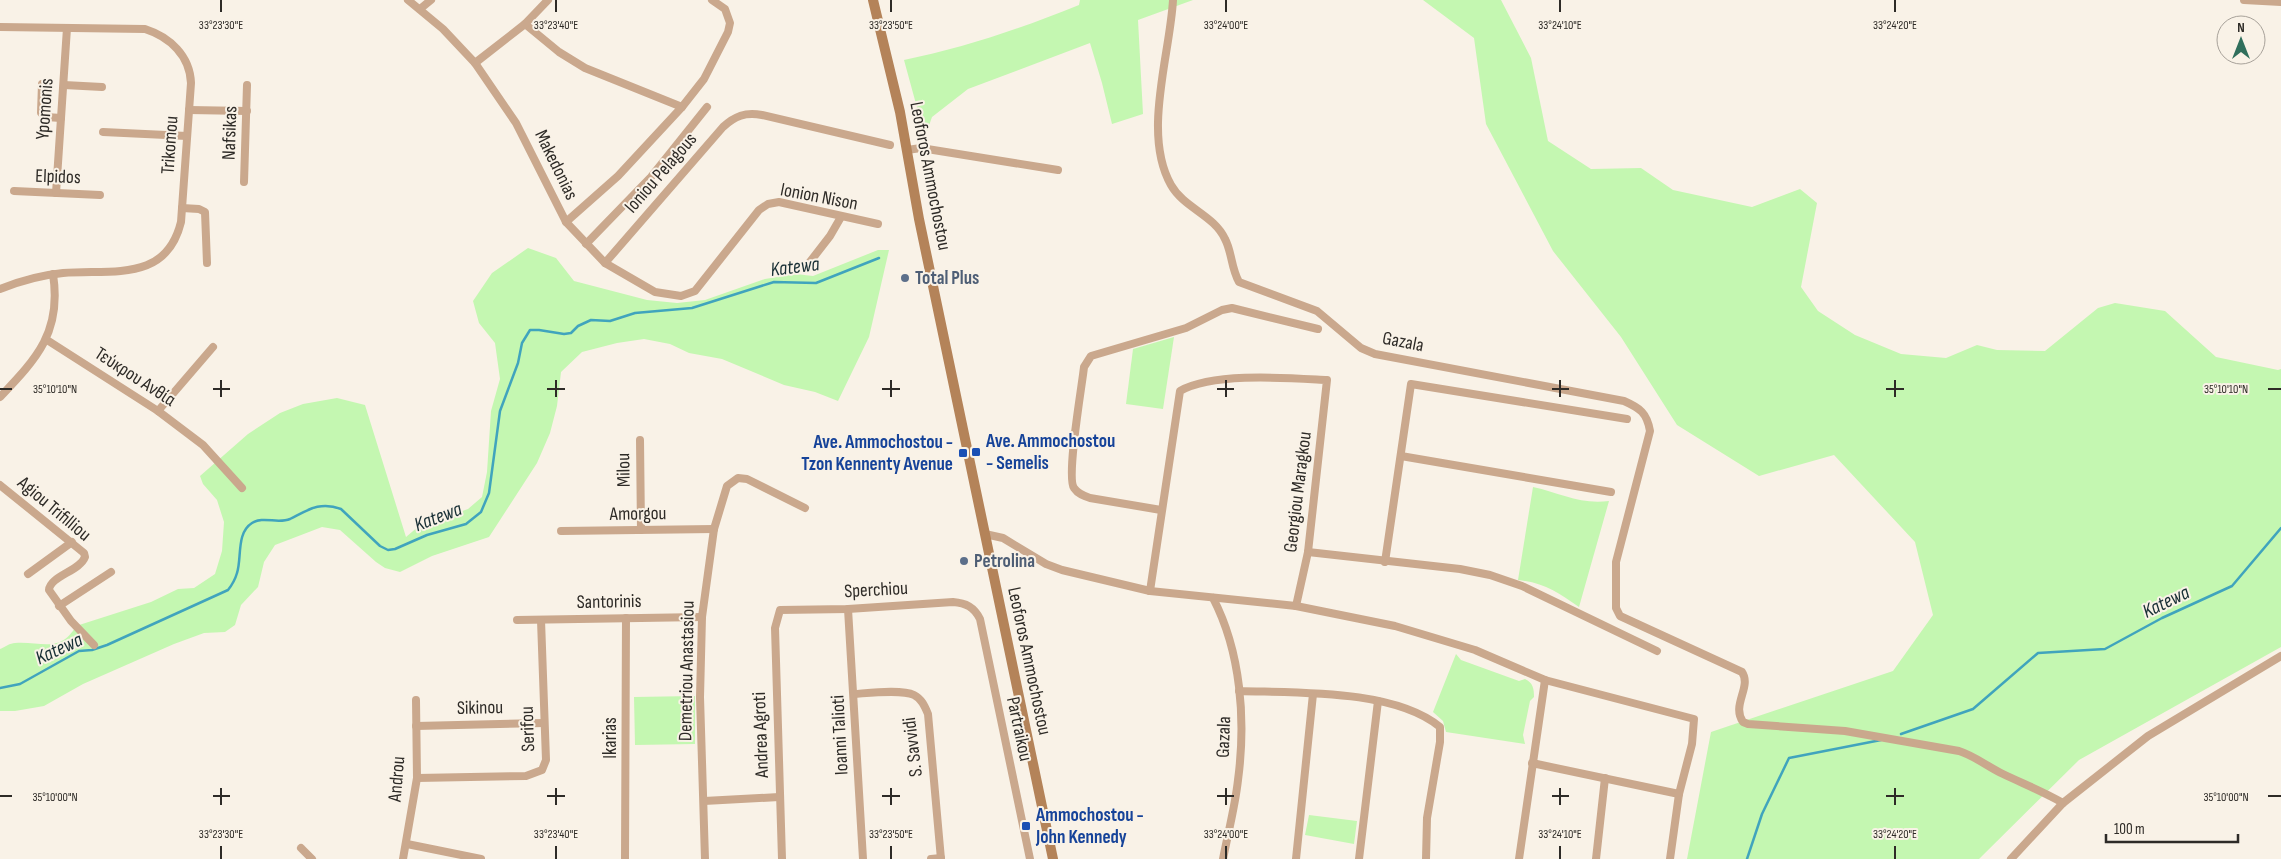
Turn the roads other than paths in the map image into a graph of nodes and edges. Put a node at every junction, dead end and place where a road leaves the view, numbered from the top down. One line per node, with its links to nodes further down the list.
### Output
1 (408, 0): 9 (street, Makedonias)
2 (431, 0): 9 (street)
3 (548, 0): 10 (street)
4 (712, 0): 18 (street)
5 (873, 0): 26 (main road, Leoforos Ammochostou)
6 (1173, 0): 93 (street, Gazala)
7 (2244, 0): 8 (street)
8 (2281, 2)
9 (420, 10): 13 (street, Makedonias)
10 (525, 24): 13 (street); 18 (street)
11 (0, 27): 12 (street, Trikomou)
12 (67, 28): 15 (street, Ypomonis); 20 (street, Trikomou)
13 (475, 64): 34 (street, Makedonias)
14 (42, 84): 22 (street)
15 (64, 85): 17 (street); 22 (street, Ypomonis)
16 (247, 85): 21 (street, Nafsikas)
17 (102, 87)
18 (682, 107): 34 (street)
19 (707, 107): 36 (street)
20 (189, 110): 21 (street); 24 (street, Trikomou)
21 (247, 112): 28 (street, Nafsikas)
22 (61, 118): 30 (street, Ypomonis)
23 (103, 132): 24 (street)
24 (187, 136): 32 (street, Trikomou)
25 (890, 146): 38 (street, Ioniou Pelagous)
26 (907, 150): 27 (street); 59 (main road, Leoforos Ammochostou)
27 (1058, 170)
28 (244, 182)
29 (14, 191): 30 (street, Elpidos)
30 (56, 193): 31 (street, Elpidos)
31 (100, 194)
32 (182, 208): 37 (street); 40 (street, Trikomou)
33 (841, 217): 35 (street, Ionion Nison); 39 (street); 41 (street, Ionion Nison)
34 (566, 222): 36 (street, Makedonias)
35 (878, 224)
36 (586, 244): 38 (street, Makedonias)
37 (207, 263)
38 (605, 263): 41 (street, Makedonias)
39 (806, 267)
40 (53, 274): 42 (street, Trikomou); 44 (street)
41 (701, 284)
42 (0, 289)
43 (1318, 329): 55 (street)
44 (47, 340): 46 (street); 47 (street, Τεύκρου Ανθία)
45 (213, 347): 47 (street)
46 (0, 397)
47 (158, 411): 52 (street, Τεύκρου Ανθία)
48 (1627, 419): 50 (street)
49 (640, 440): 57 (street, Milou)
50 (1401, 456): 53 (street); 62 (street)
51 (0, 485): 60 (street, Agiou Trifilliou)
52 (242, 488)
53 (1611, 492)
54 (805, 508): 56 (street, Demetriou Anastasiou)
55 (1161, 510): 61 (street, Georgiou Maragkou); 65 (street)
56 (714, 529): 57 (street, Amorgou); 72 (street, Demetriou Anastasiou)
57 (641, 530): 58 (street, Amorgou)
58 (561, 531)
59 (985, 534): 65 (street); 106 (main road, Leoforos Ammochostou)
60 (72, 542): 64 (street); 67 (street, Agiou Trifilliou)
61 (1308, 552): 62 (street); 68 (street, Georgiou Maragkou)
62 (1385, 562): 77 (street)
63 (110, 572): 67 (street)
64 (28, 574)
65 (1150, 591): 66 (street)
66 (1213, 598): 68 (street); 80 (street, Gazala)
67 (59, 606): 76 (street, Agiou Trifilliou)
68 (1296, 606): 79 (street)
69 (972, 608): 70 (street, Sperchiou); 105 (street, Partraikou)
70 (848, 609): 71 (street, Sperchiou); 81 (street, Ioanni Talioti)
71 (780, 610): 91 (street, Andrea Agroti)
72 (702, 617): 73 (street, Santorinis); 92 (street, Demetriou Anastasiou)
73 (626, 618): 75 (street, Santorinis); 99 (street, Ikarias)
74 (517, 620): 75 (street, Santorinis)
75 (541, 620): 85 (street, Serifou)
76 (94, 645)
77 (1657, 651)
78 (2281, 656): 93 (street)
79 (1545, 680): 87 (street); 90 (street)
80 (1239, 691): 82 (street); 107 (street, Gazala)
81 (854, 694): 102 (street, Ioanni Talioti); 104 (street, S. Savvidi)
82 (1312, 694): 84 (street); 108 (street)
83 (416, 700): 86 (street, Androu)
84 (1378, 701): 109 (street); 110 (street)
85 (544, 723): 86 (street, Sikinou); 88 (street, Serifou)
86 (416, 726): 88 (street, Androu)
87 (1532, 763): 89 (street); 111 (street)
88 (417, 778): 94 (street, Androu)
89 (1604, 778): 90 (street); 112 (street)
90 (1680, 794): 113 (street)
91 (779, 797): 92 (street); 101 (street, Andrea Agroti)
92 (704, 801): 100 (street, Demetriou Anastasiou)
93 (2063, 803): 114 (street)
94 (407, 844): 97 (street, Androu); 98 (street)
95 (301, 848): 96 (street)
96 (312, 859)
97 (403, 859)
98 (481, 859)
99 (625, 859)
100 (705, 859)
101 (782, 859)
102 (863, 859)
103 (931, 859): 104 (street)
104 (941, 859)
105 (1030, 859)
106 (1053, 859)
107 (1223, 859)
108 (1296, 859)
109 (1359, 859)
110 (1426, 859)
111 (1519, 859)
112 (1596, 859)
113 (1670, 859)
114 (2011, 859)

